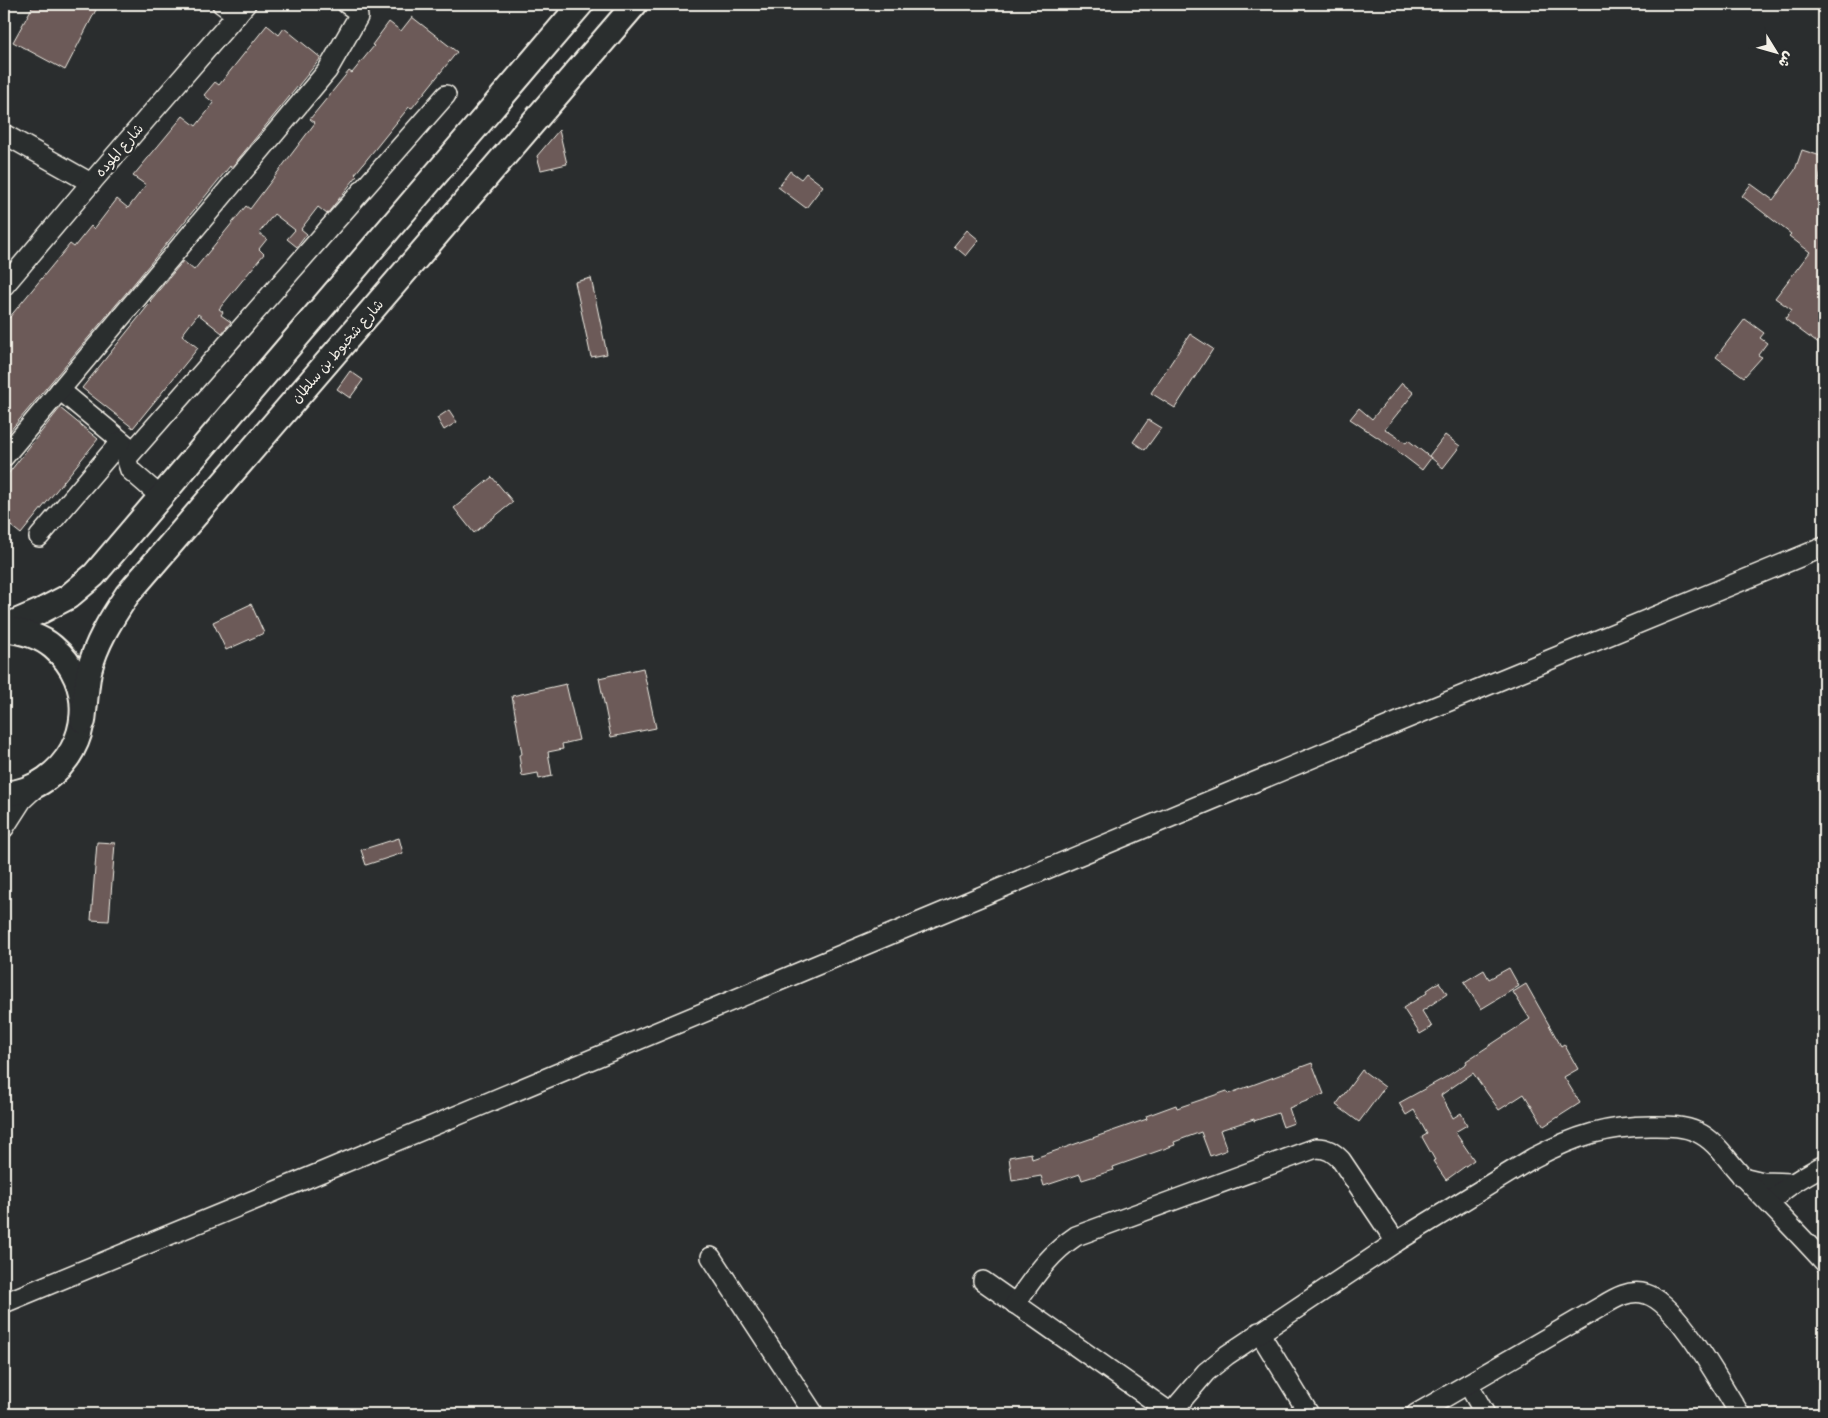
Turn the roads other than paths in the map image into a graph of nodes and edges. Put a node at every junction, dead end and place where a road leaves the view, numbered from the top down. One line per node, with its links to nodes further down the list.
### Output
1 (347, 4): 9 (street)
2 (635, 4): 16 (main road, شارع شخبوط بن سلطان)
3 (235, 7): 7 (street, شارع الموده)
4 (576, 7): 12 (main road)
5 (446, 95): 10 (street)
6 (4, 134): 7 (street)
7 (90, 182): 8 (street, شارع الموده)
8 (4, 286)
9 (60, 390): 10 (street); 11 (street)
10 (127, 446): 12 (street); 13 (street)
11 (4, 457)
12 (161, 497): 15 (main road)
13 (39, 538)
14 (1824, 547): 28 (street)
15 (4, 628): 16 (main road)
16 (83, 721): 17 (main road)
17 (36, 786): 18 (main road); 19 (street)
18 (4, 793)
19 (4, 828)
20 (1824, 1165): 22 (street)
21 (1742, 1176): 22 (street); 23 (street); 24 (street)
22 (1792, 1183): 23 (street)
23 (1770, 1204): 26 (street)
24 (1396, 1242): 29 (street); 30 (street)
25 (710, 1257): 33 (street)
26 (1824, 1262)
27 (983, 1280): 29 (street)
28 (4, 1303)
29 (1015, 1304): 32 (street)
30 (1260, 1332): 32 (street); 34 (street)
31 (1468, 1384): 35 (street); 36 (street); 37 (street)
32 (1171, 1413)
33 (814, 1414)
34 (1309, 1414)
35 (1416, 1414)
36 (1485, 1414)
37 (1740, 1414)

